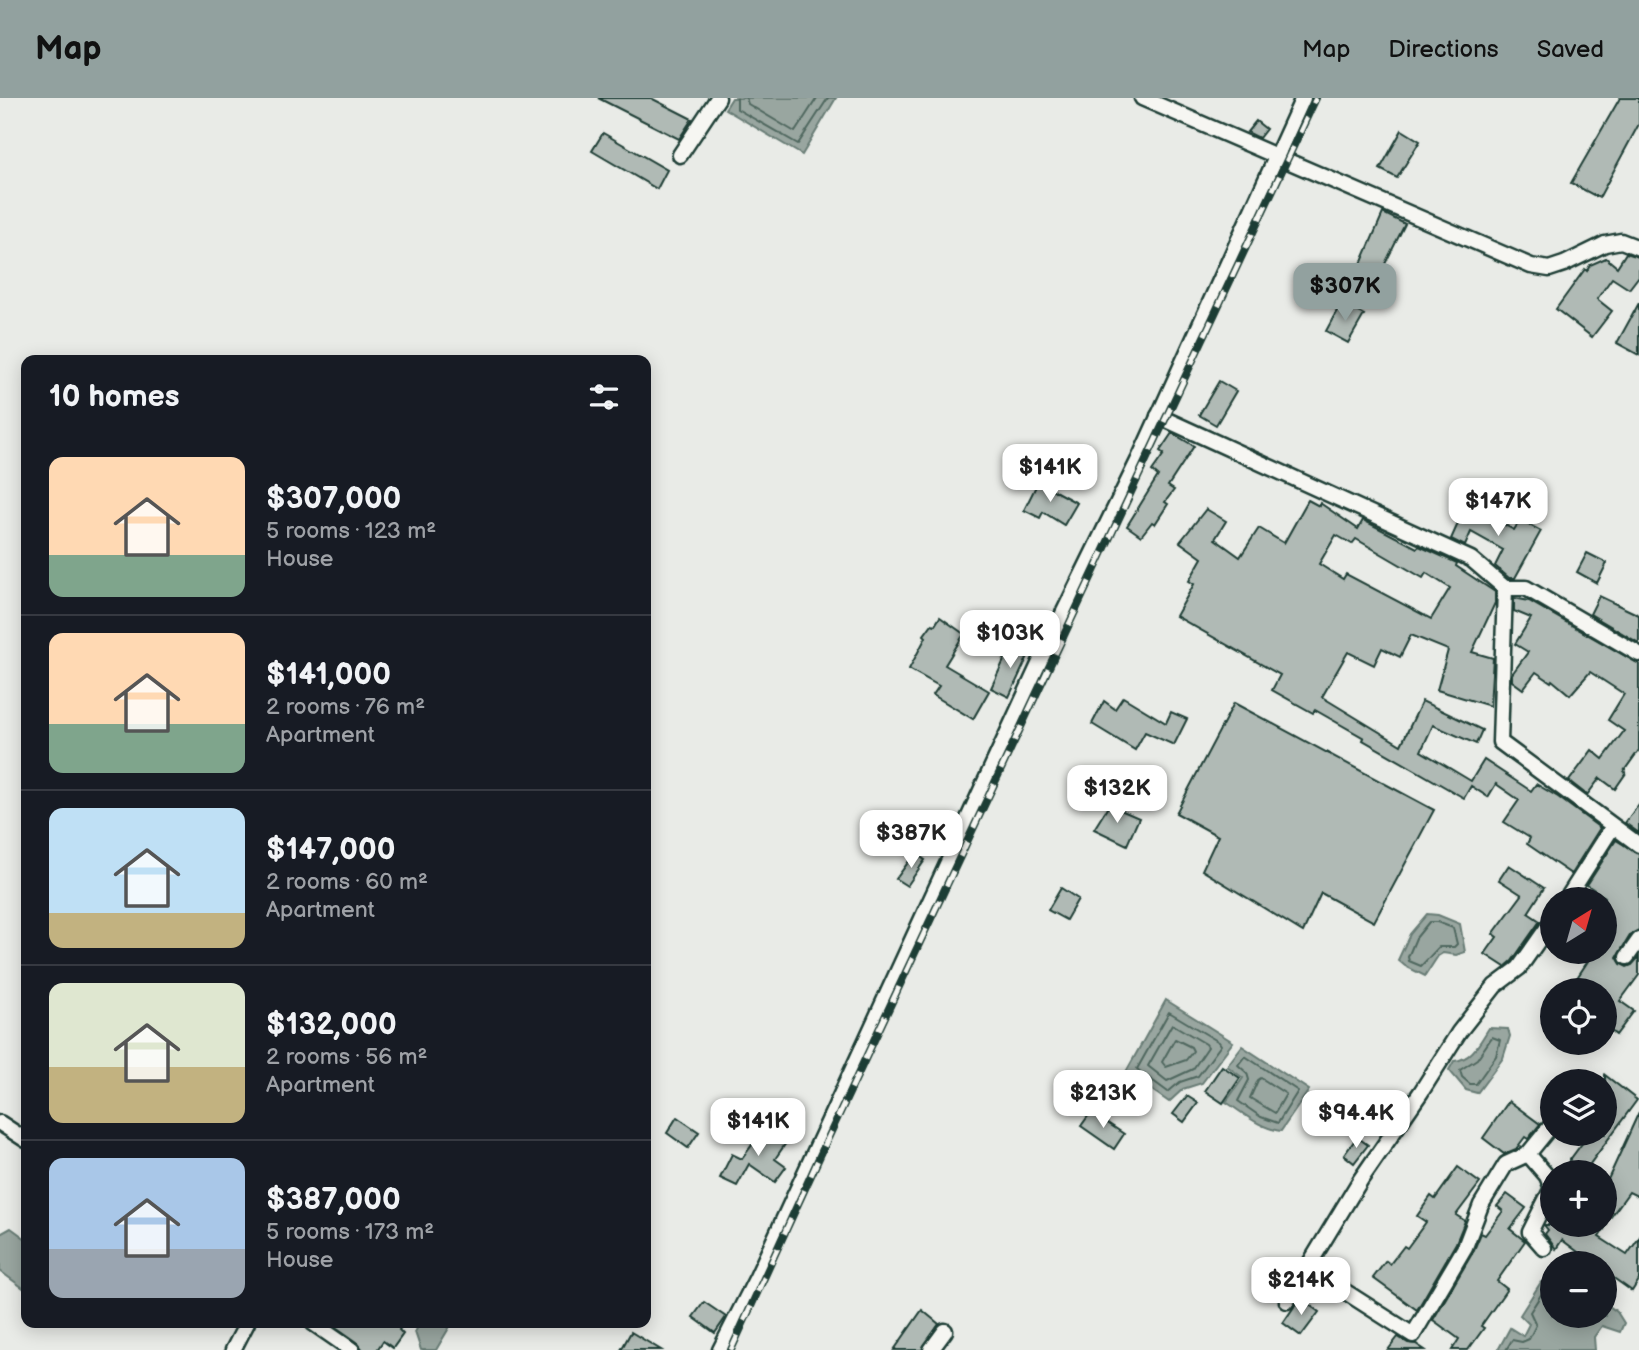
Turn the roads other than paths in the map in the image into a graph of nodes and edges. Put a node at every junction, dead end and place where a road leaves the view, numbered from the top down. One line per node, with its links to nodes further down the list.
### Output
1 (718, 98): 4 (street)
2 (1142, 98): 5 (street)
3 (1303, 98): 5 (street)
4 (680, 155)
5 (1278, 157): 6 (street); 7 (street)
6 (1639, 248)
7 (1158, 416): 8 (street); 28 (street)
8 (1505, 588): 9 (street); 10 (street)
9 (1639, 654)
10 (1612, 828): 11 (street); 12 (street)
11 (1639, 845)
12 (1574, 887)
13 (1540, 938): 21 (street)
14 (1639, 940): 15 (street)
15 (1627, 957)
16 (0, 1124): 17 (street)
17 (21, 1137)
18 (1540, 1139): 19 (street)
19 (1528, 1154): 20 (street); 21 (street)
20 (1544, 1248)
21 (1310, 1265): 22 (street)
22 (1287, 1301)
23 (244, 1328): 26 (street)
24 (320, 1328): 27 (street)
25 (945, 1331): 29 (street)
26 (233, 1350)
27 (352, 1350)
28 (720, 1350)
29 (931, 1350)

